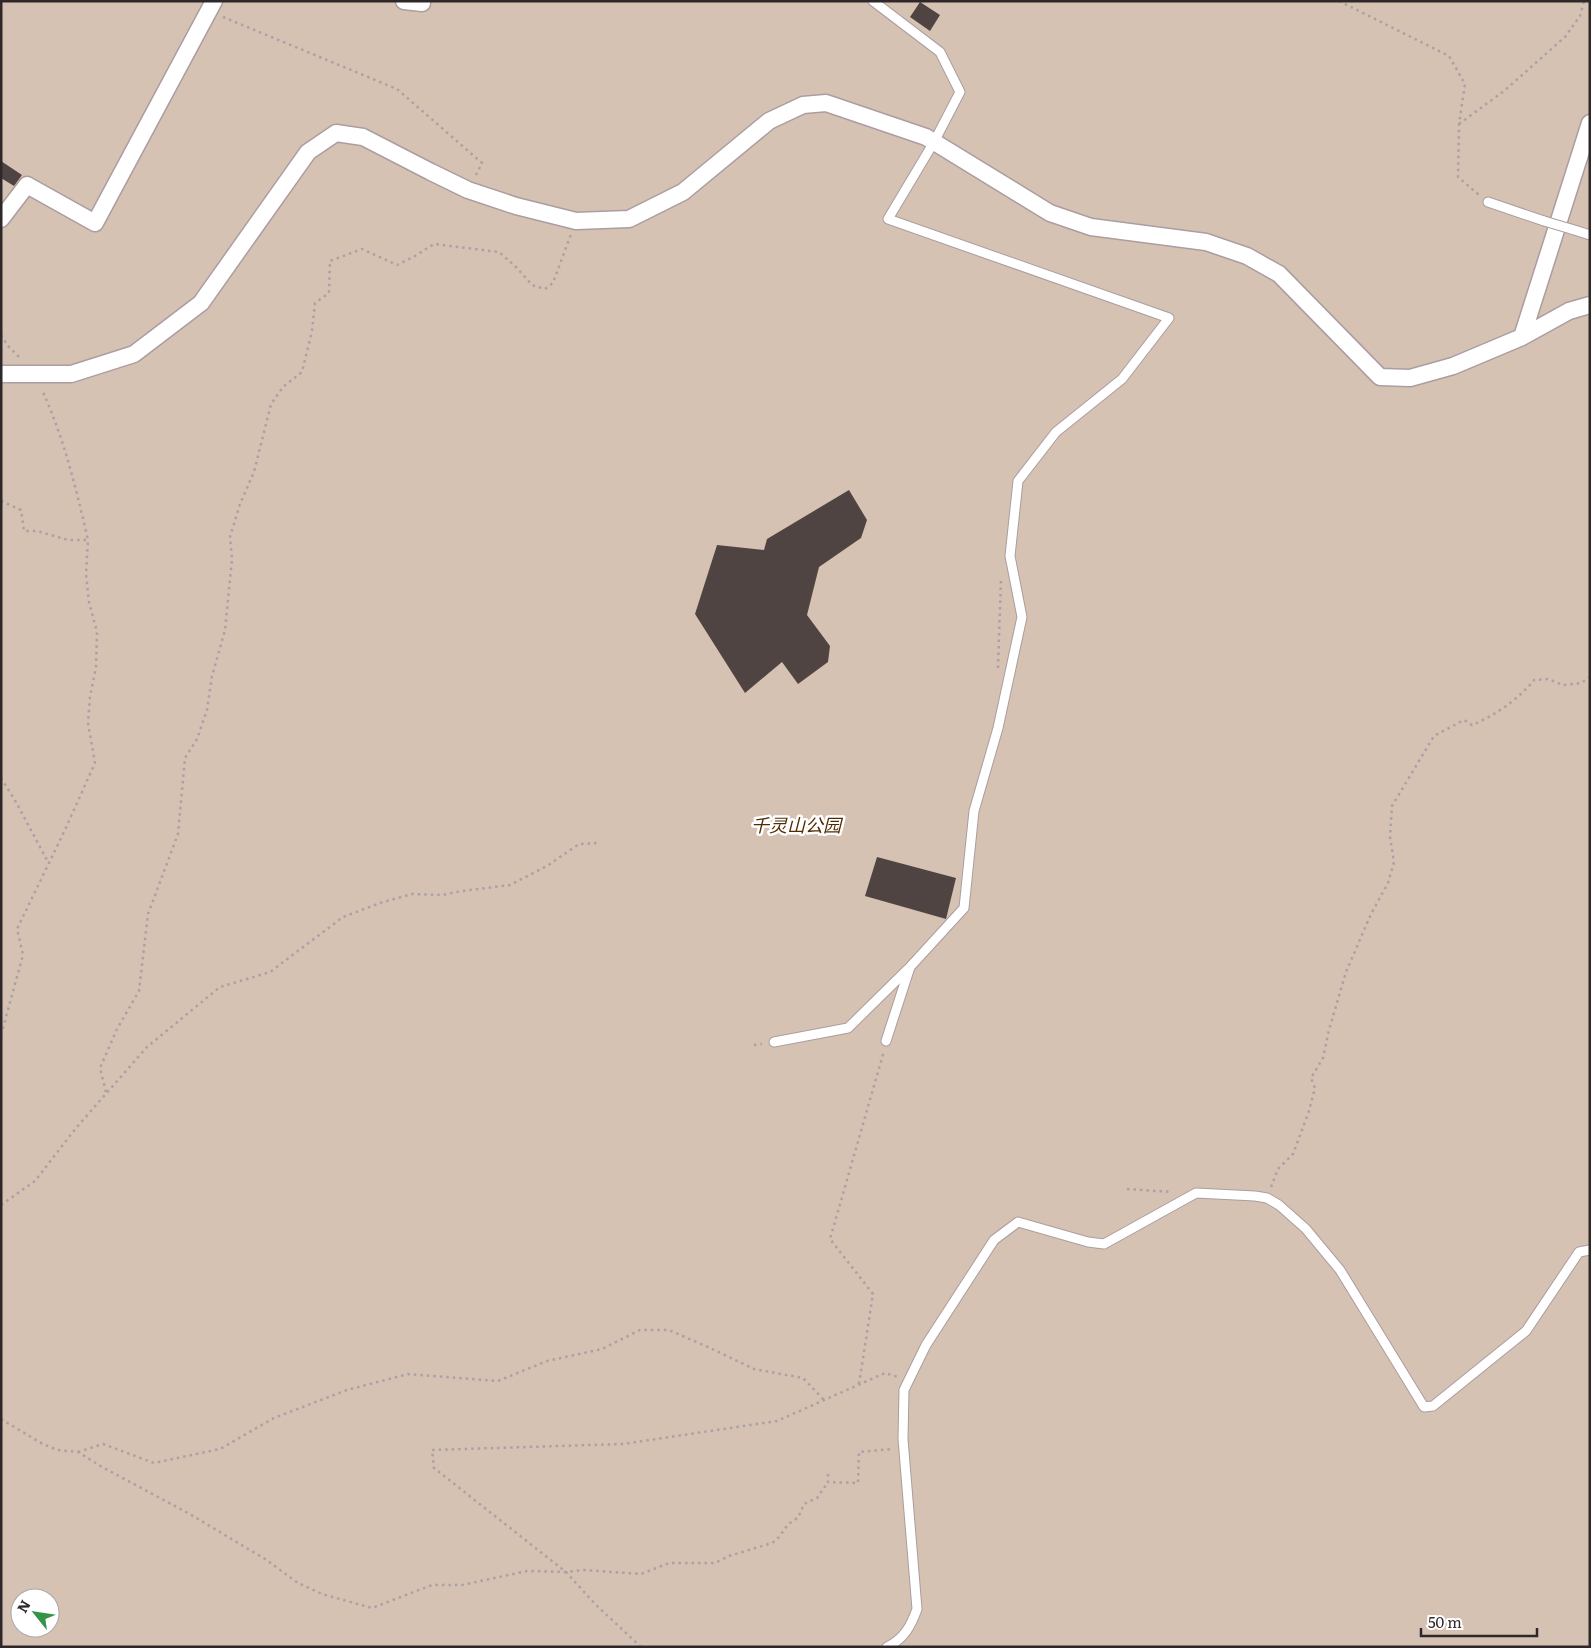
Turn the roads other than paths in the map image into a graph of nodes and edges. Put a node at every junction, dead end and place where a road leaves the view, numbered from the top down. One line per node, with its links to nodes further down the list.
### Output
1 (404, 1): 3 (street)
2 (872, 1): 6 (lane)
3 (422, 3)
4 (211, 6): 8 (street)
5 (1590, 123): 11 (street)
6 (934, 142): 11 (street); 12 (street); 13 (lane)
7 (1488, 202): 9 (lane, bridge)
8 (1, 219)
9 (1590, 236)
10 (1590, 304): 11 (street)
11 (1522, 337)
12 (1, 374)
13 (910, 968): 14 (lane); 15 (lane)
14 (886, 1041)
15 (774, 1042)
16 (1590, 1250): 17 (lane)
17 (887, 1647)

